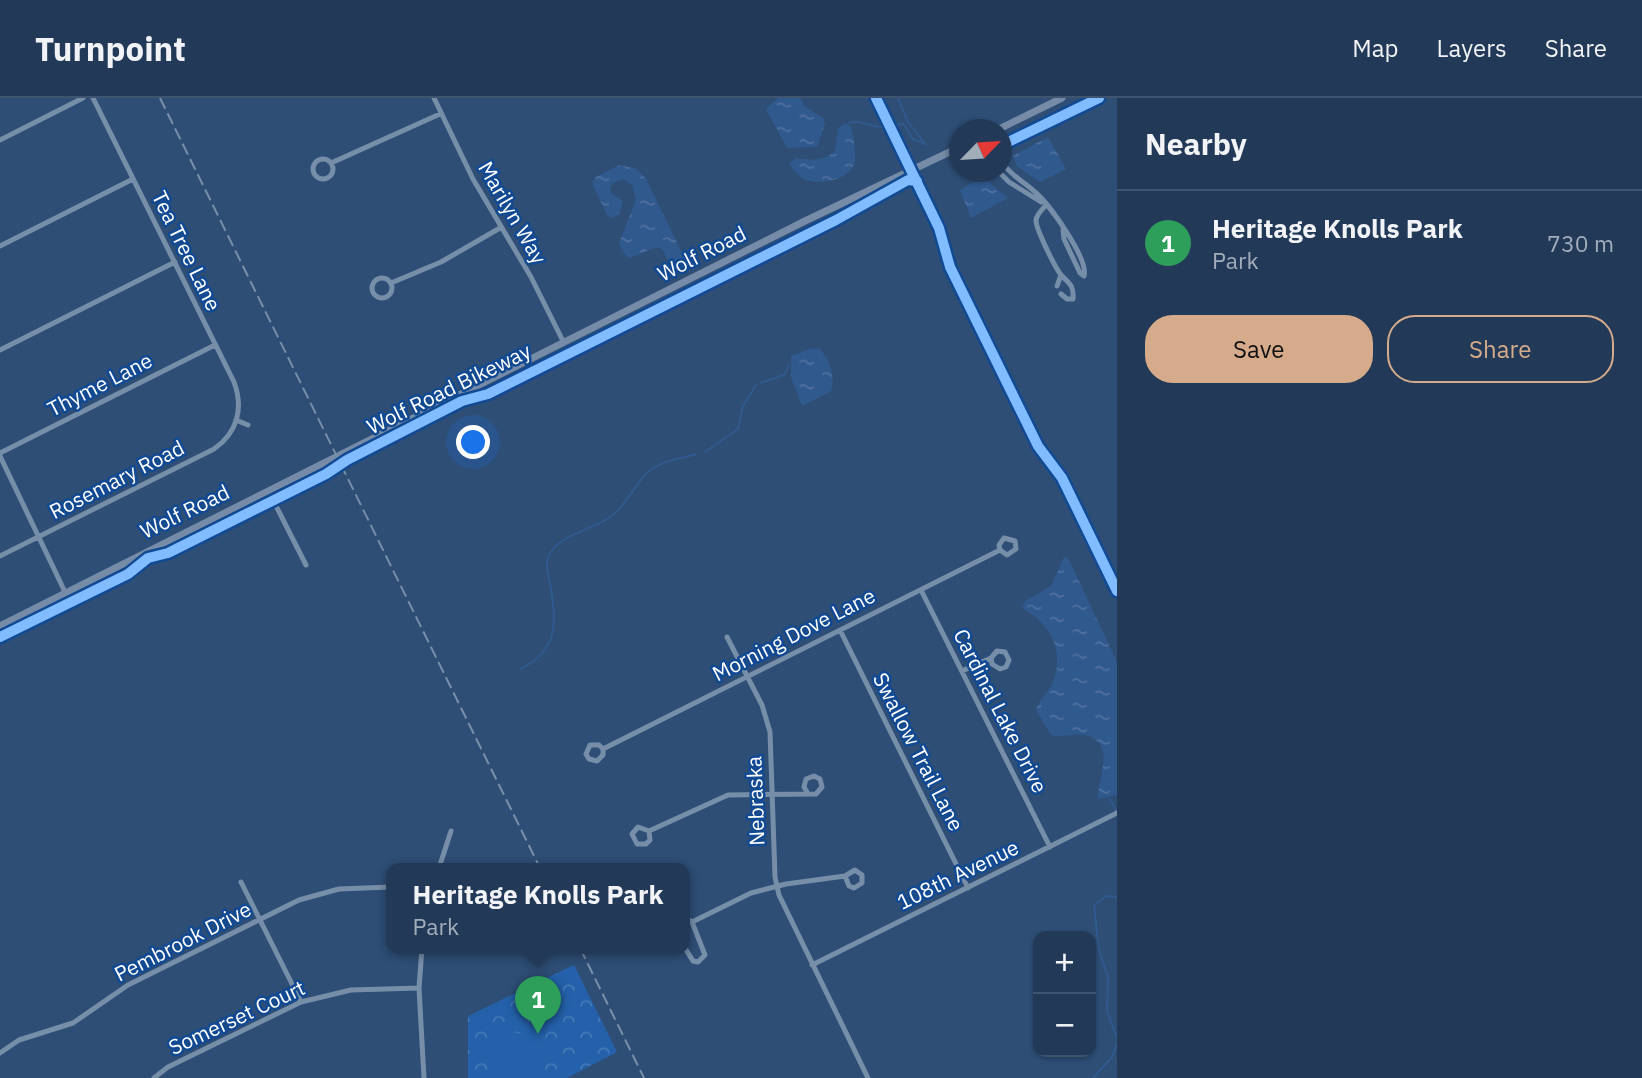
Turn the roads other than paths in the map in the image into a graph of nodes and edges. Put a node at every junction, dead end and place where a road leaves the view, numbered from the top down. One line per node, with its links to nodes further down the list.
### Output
1 (83, 98): 8 (street)
2 (93, 98): 12 (street, Tea Tree Lane)
3 (434, 98): 5 (street, Marilyn Way)
4 (1062, 98): 6 (main road)
5 (440, 114): 10 (street); 15 (street, Marilyn Way)
6 (1012, 123)
7 (0, 131): 8 (street)
8 (2, 139)
9 (949, 152): 23 (main road, Wolf Road)
10 (331, 163)
11 (1012, 176): 14 (street)
12 (133, 179): 16 (street); 17 (street, Tea Tree Lane)
13 (1009, 182): 14 (street)
14 (1043, 204): 18 (street); 20 (street)
15 (500, 228): 19 (street); 23 (street, Marilyn Way)
16 (0, 246)
17 (174, 262): 24 (street, Tea Tree Lane); 25 (street)
18 (1061, 275): 20 (street); 21 (street)
19 (391, 284)
20 (1072, 284): 22 (street)
21 (1057, 286)
22 (1061, 294)
23 (564, 344): 29 (main road, Wolf Road)
24 (215, 345): 26 (street, Tea Tree Lane); 28 (street, Thyme Lane)
25 (0, 350)
26 (236, 420): 27 (street); 30 (street, Rosemary Road)
27 (248, 425)
28 (0, 455): 30 (street)
29 (269, 492): 33 (street); 35 (main road, Wolf Road)
30 (37, 537): 32 (street, Rosemary Road); 35 (street)
31 (1000, 550): 34 (street, Morning Dove Lane)
32 (0, 556)
33 (306, 565)
34 (922, 590): 37 (street, Morning Dove Lane); 40 (street, Cardinal Lake Drive)
35 (65, 592): 36 (main road, Wolf Road)
36 (0, 626)
37 (840, 630): 41 (street, Morning Dove Lane); 54 (street, Swallow Trail Lane)
38 (727, 637): 41 (street, Nebraska)
39 (991, 658): 40 (street)
40 (962, 671): 48 (street, Cardinal Lake Drive)
41 (747, 676): 42 (street, Morning Dove Lane); 44 (street, Nebraska)
42 (603, 749)
43 (807, 792): 44 (street)
44 (771, 794): 47 (street); 52 (street, Nebraska)
45 (1114, 815): 48 (street, 108th Avenue)
46 (451, 831): 49 (street)
47 (649, 831)
48 (1050, 847): 54 (street, 108th Avenue)
49 (441, 863)
50 (845, 876): 52 (street)
51 (241, 882): 55 (street)
52 (776, 886): 56 (street); 59 (street, Nebraska)
53 (386, 887): 55 (street, Pembrook Drive)
54 (968, 888): 59 (street, 108th Avenue)
55 (260, 919): 61 (street); 62 (street, Pembrook Drive)
56 (692, 922): 58 (street)
57 (422, 954): 60 (street)
58 (689, 954)
59 (812, 965): 65 (street, Nebraska)
60 (419, 988): 61 (street, Somerset Court); 64 (street)
61 (301, 1002): 63 (street, Somerset Court)
62 (0, 1053)
63 (154, 1078)
64 (424, 1078)
65 (868, 1078)

